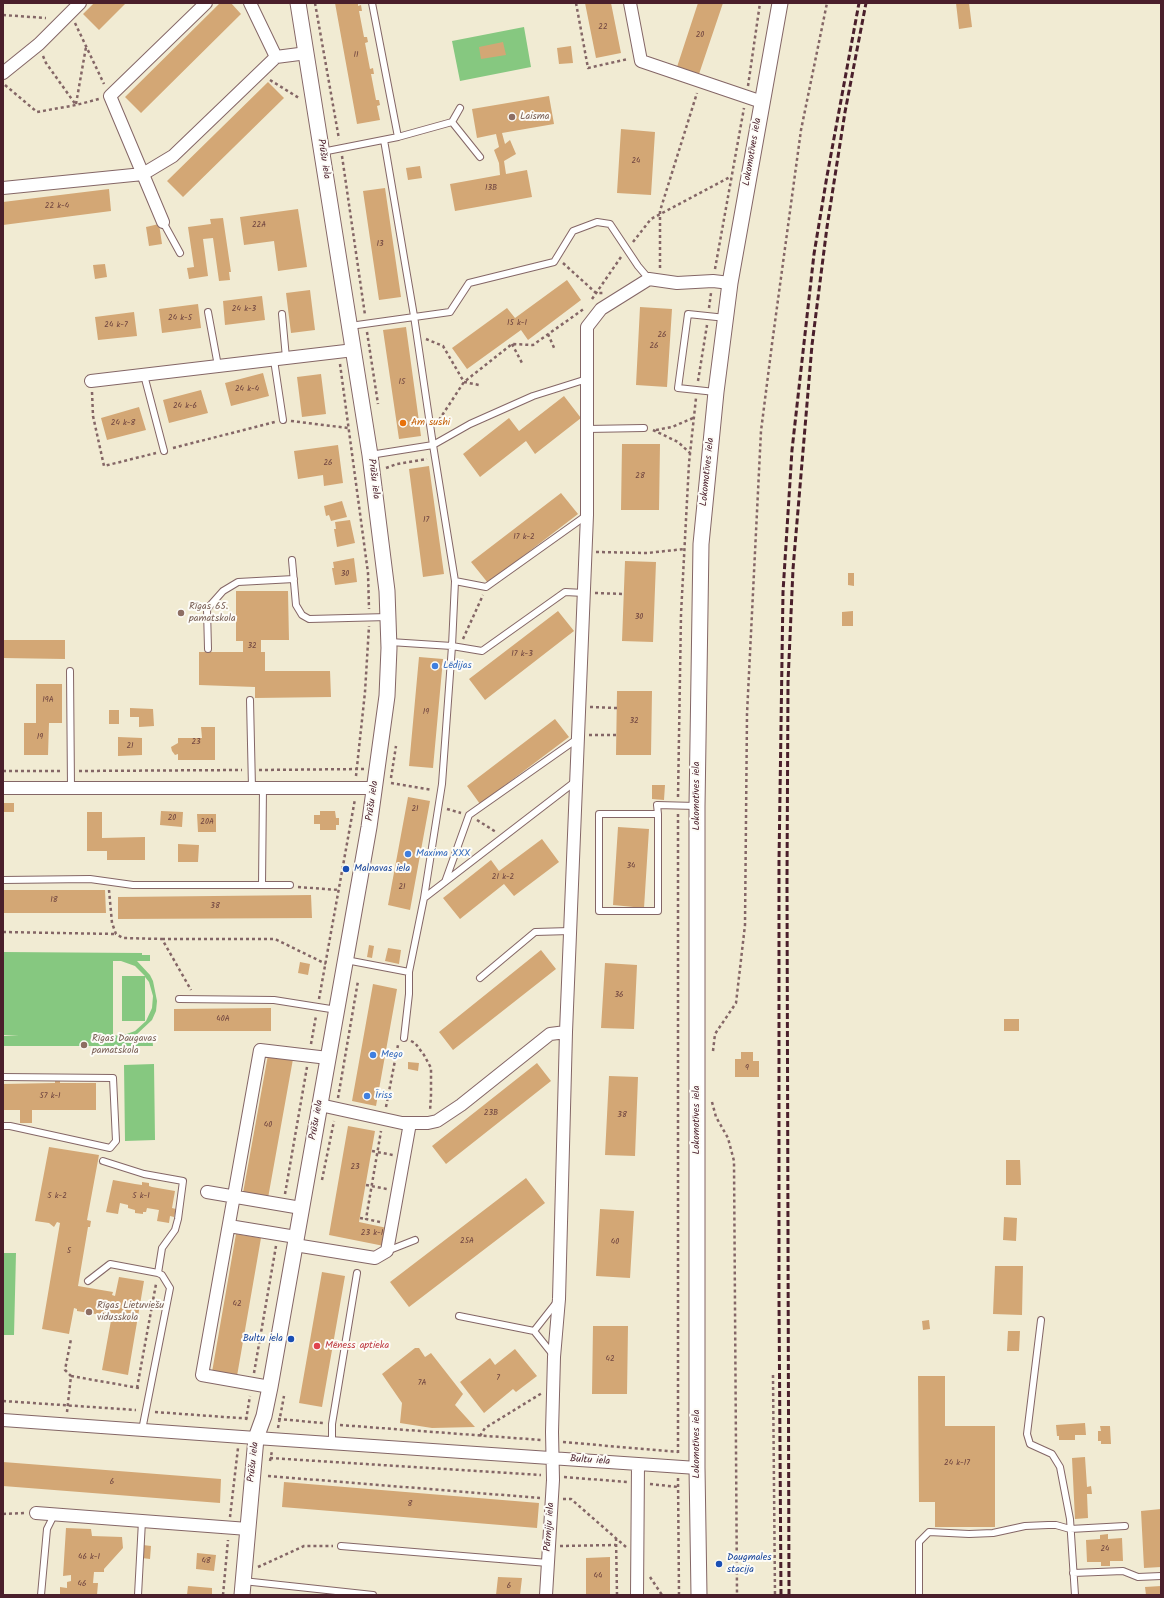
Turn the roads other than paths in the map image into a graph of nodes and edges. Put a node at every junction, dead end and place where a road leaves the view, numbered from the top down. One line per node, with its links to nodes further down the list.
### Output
1 (80, 3): 10 (street)
2 (206, 3): 18 (street)
3 (250, 3): 9 (street)
4 (298, 3): 8 (street, Prūšu iela)
5 (372, 3): 14 (lane)
6 (630, 3): 11 (street)
7 (780, 3): 11 (street, Lokomotīves iela)
8 (307, 52): 9 (street); 16 (street, Prūšu iela)
9 (276, 57): 18 (street)
10 (3, 73)
11 (762, 102): 23 (street, Lokomotīves iela)
12 (460, 108): 13 (lane)
13 (452, 122): 14 (lane); 17 (lane)
14 (398, 137): 15 (lane)
15 (384, 140): 16 (lane); 26 (lane)
16 (321, 152): 28 (street, Prūšu iela)
17 (480, 157)
18 (143, 174): 19 (street); 20 (street)
19 (3, 188)
20 (164, 222): 21 (lane)
21 (180, 253)
22 (655, 280): 23 (street); 26 (lane); 33 (street, Pārmiju iela)
23 (730, 283): 27 (street, Lokomotīves iela)
24 (208, 312): 31 (lane)
25 (282, 314): 30 (lane)
26 (414, 316): 28 (lane); 39 (lane)
27 (726, 318): 35 (street, Lokomotīves iela); 35 (lane)
28 (350, 326): 29 (street, Prūšu iela)
29 (354, 350): 30 (street); 41 (street, Prūšu iela)
30 (280, 359): 31 (street); 36 (lane)
31 (218, 366): 32 (street)
32 (144, 375): 34 (street); 40 (lane)
33 (587, 379): 38 (street, Pārmiju iela); 39 (lane)
34 (91, 381)
35 (716, 392): 59 (street, Lokomotīves iela)
36 (283, 420)
37 (644, 428): 38 (lane)
38 (587, 429): 42 (street, Pārmiju iela)
39 (433, 445): 41 (lane); 45 (lane)
40 (164, 450)
41 (377, 454): 47 (street, Prūšu iela)
42 (587, 515): 45 (lane); 46 (street, Pārmiju iela)
43 (292, 560): 44 (lane)
44 (294, 579): 47 (lane); 50 (lane)
45 (455, 581): 49 (lane)
46 (584, 593): 49 (lane); 53 (street, Pārmiju iela)
47 (388, 617): 48 (street, Prūšu iela)
48 (388, 642): 49 (lane); 58 (street, Prūšu iela)
49 (454, 646): 65 (lane)
50 (208, 649)
51 (70, 671): 56 (lane)
52 (250, 700): 57 (lane)
53 (579, 737): 54 (street, Pārmiju iela); 62 (lane)
54 (577, 780): 62 (lane); 66 (street, Pārmiju iela)
55 (3, 788): 56 (street)
56 (71, 788): 57 (street)
57 (257, 788): 58 (street); 63 (lane)
58 (375, 788): 67 (street, Prūšu iela)
59 (697, 806): 60 (lane); 102 (street, Lokomotīves iela)
60 (658, 814): 60 (lane)
61 (3, 880): 63 (lane)
62 (445, 882): 65 (lane)
63 (262, 885): 64 (lane)
64 (290, 885)
65 (424, 898): 68 (lane)
66 (570, 931): 69 (lane); 72 (street, Pārmiju iela)
67 (345, 960): 68 (lane); 71 (street, Prūšu iela)
68 (409, 972): 73 (lane)
69 (480, 978)
70 (179, 999): 71 (lane)
71 (337, 1010): 74 (street, Prūšu iela)
72 (566, 1032): 77 (street); 90 (street, Pārmiju iela)
73 (404, 1038)
74 (328, 1058): 76 (street, Prūšu iela); 81 (street)
75 (3, 1077): 78 (lane)
76 (320, 1105): 77 (street); 82 (street, Prūšu iela)
77 (410, 1123): 86 (street)
78 (3, 1126)
79 (103, 1161): 87 (lane)
80 (207, 1192): 81 (street)
81 (234, 1197): 82 (street); 83 (street)
82 (301, 1208): 85 (street, Prūšu iela)
83 (229, 1226): 85 (street); 95 (street)
84 (415, 1240): 86 (lane)
85 (296, 1241): 86 (street); 95 (street, Prūšu iela)
86 (387, 1251)
87 (158, 1273): 89 (lane); 97 (lane)
88 (357, 1273): 99 (lane)
89 (88, 1280)
90 (559, 1299): 93 (lane); 94 (street, Pārmiju iela)
91 (459, 1316): 93 (lane)
92 (1041, 1320): 108 (lane)
93 (534, 1331): 94 (lane)
94 (554, 1357): 100 (street, Pārmiju iela)
95 (270, 1387): 98 (street, Prūšu iela)
96 (3, 1420): 97 (street, Bultu iela)
97 (142, 1430): 98 (street, Bultu iela)
98 (256, 1438): 99 (street, Bultu iela); 107 (street, Prūšu iela)
99 (332, 1444): 100 (street, Bultu iela)
100 (553, 1458): 101 (street, Bultu iela); 110 (street, Pārmiju iela)
101 (638, 1464): 102 (street, Bultu iela); 119 (street)
102 (697, 1468): 120 (street, Lokomotīves iela)
103 (36, 1513): 104 (street)
104 (54, 1515): 105 (street); 114 (lane)
105 (142, 1521): 107 (street); 115 (lane)
106 (1125, 1526): 108 (lane)
107 (248, 1529): 113 (street, Prūšu iela)
108 (1070, 1529): 111 (lane); 121 (lane)
109 (341, 1546): 110 (lane)
110 (548, 1563): 118 (street, Pārmiju iela)
111 (1074, 1573): 112 (lane); 122 (lane)
112 (1161, 1576)
113 (242, 1588): 116 (lane)
114 (41, 1595)
115 (138, 1595)
116 (370, 1595): 117 (lane)
117 (373, 1595)
118 (546, 1595)
119 (637, 1595)
120 (699, 1595)
121 (919, 1595)
122 (1075, 1595)

